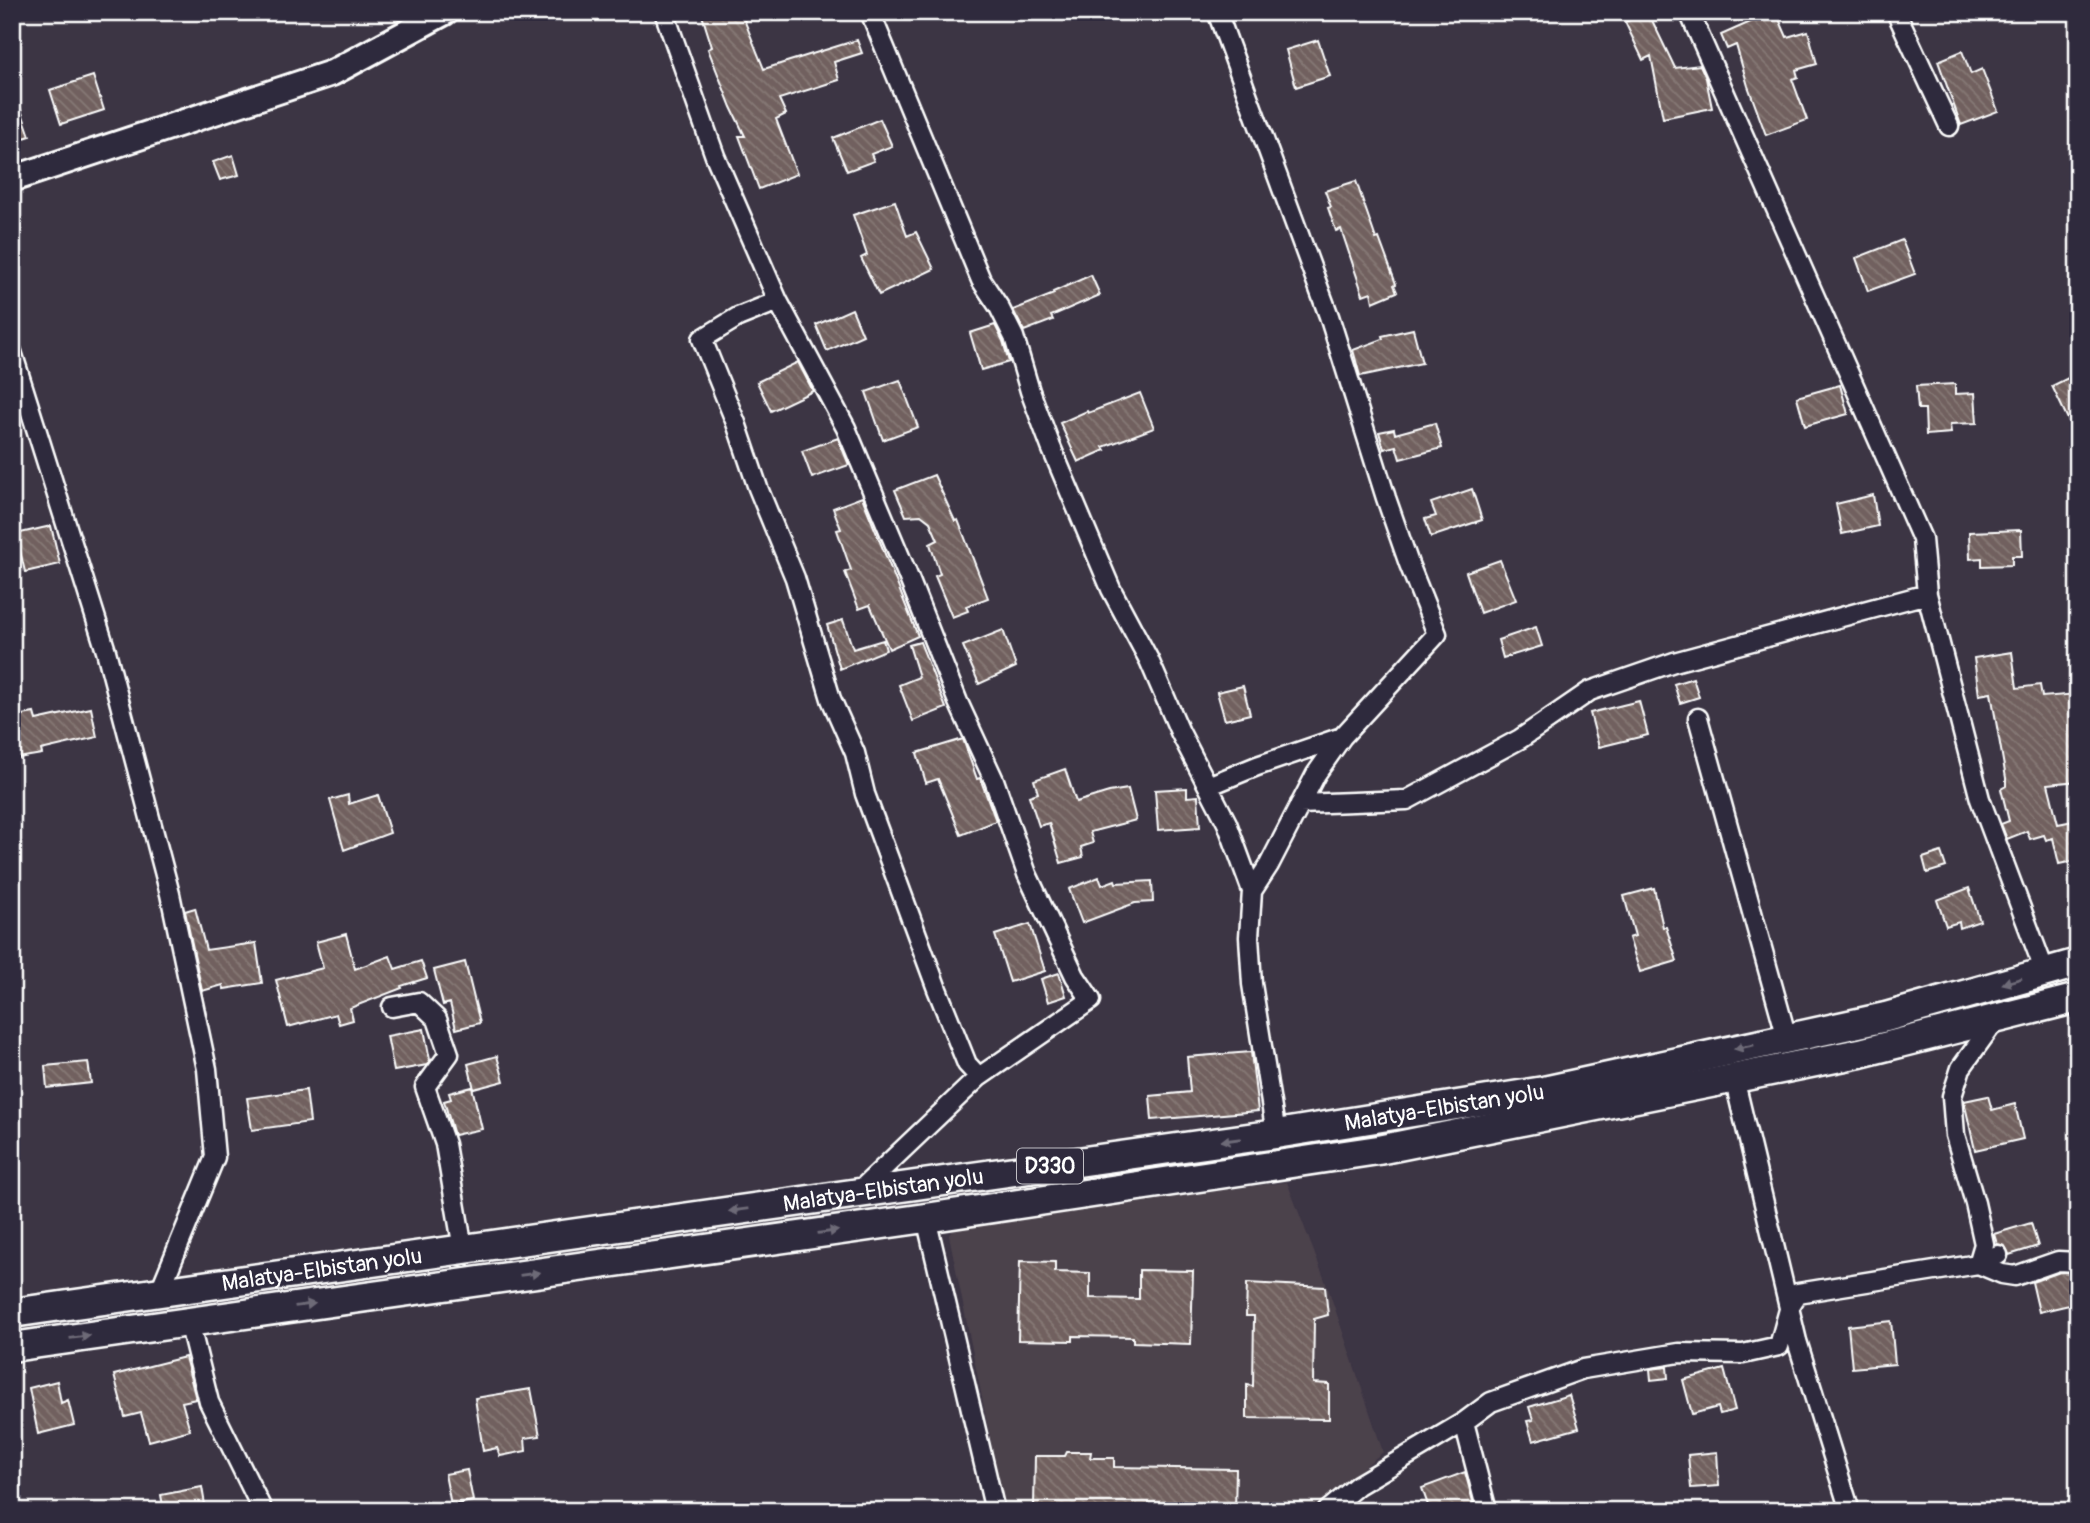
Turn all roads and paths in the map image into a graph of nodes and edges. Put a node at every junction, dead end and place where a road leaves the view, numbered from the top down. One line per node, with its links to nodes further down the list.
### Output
1 (445, 12): 8 (street)
2 (664, 12): 9 (street)
3 (870, 12): 14 (street)
4 (1217, 12): 13 (street)
5 (1689, 12): 11 (street)
6 (1896, 12): 7 (street)
7 (1949, 126)
8 (12, 179)
9 (778, 301): 23 (street); 23 (street)
10 (12, 352): 32 (street)
11 (1927, 594): 15 (street); 18 (street)
12 (1698, 718): 22 (street)
13 (1342, 737): 14 (street); 15 (street)
14 (1208, 786): 16 (street)
15 (1300, 804): 16 (street)
16 (1252, 891): 25 (street)
17 (2078, 963): 18 (main road, Malatya-Elbistan yolu / D330)
18 (2045, 972): 22 (main road, Malatya-Elbistan yolu / D330, one-way to 22)
19 (2078, 998): 21 (main road, Malatya-Elbistan yolu / D330)
20 (392, 1007): 28 (street)
21 (1997, 1018): 24 (main road, Malatya-Elbistan yolu / D330); 31 (street)
22 (1787, 1038): 25 (main road, Malatya-Elbistan yolu / D330, one-way to 25)
23 (979, 1077): 26 (street)
24 (1734, 1078): 27 (main road, Malatya-Elbistan yolu / D330); 33 (street)
25 (1276, 1134): 26 (main road, Malatya-Elbistan yolu / D330, one-way to 26)
26 (856, 1194): 28 (main road, Malatya-Elbistan yolu / D330, one-way to 28)
27 (926, 1218): 35 (main road, Malatya-Elbistan yolu / D330, one-way to 27); 39 (street)
28 (463, 1249): 32 (main road, Malatya-Elbistan yolu / D330)
29 (1998, 1255): 31 (street)
30 (2078, 1262): 31 (street)
31 (1978, 1264): 33 (street)
32 (159, 1293): 34 (main road, Malatya-Elbistan yolu / D330)
33 (1790, 1306): 37 (street); 42 (street)
34 (12, 1313)
35 (189, 1322): 36 (main road, Malatya-Elbistan yolu / D330, one-way to 35); 38 (street)
36 (12, 1347)
37 (1464, 1422): 40 (street); 41 (street)
38 (263, 1511)
39 (995, 1511)
40 (1327, 1511)
41 (1487, 1511)
42 (1850, 1511)

